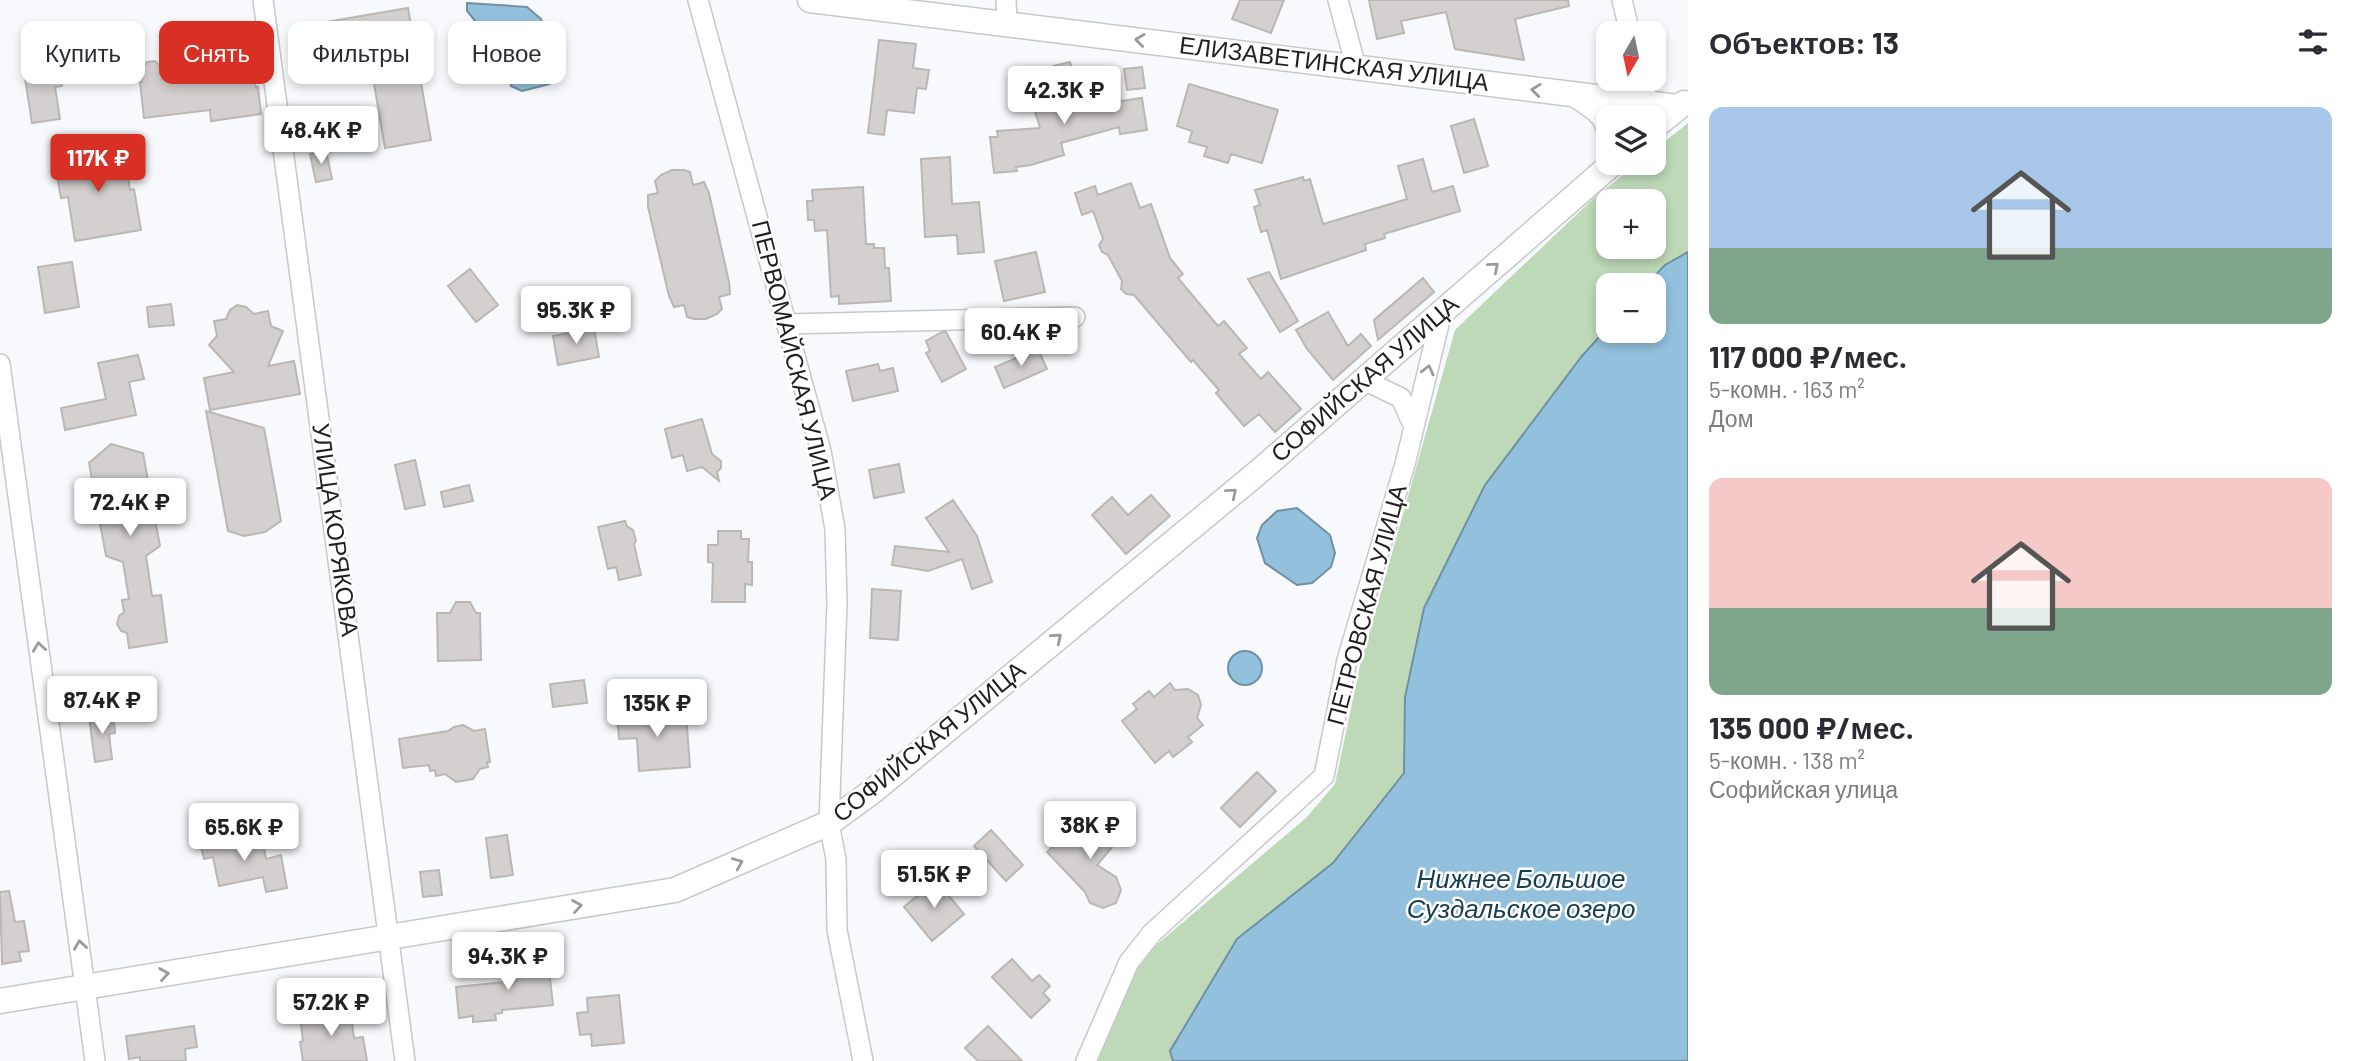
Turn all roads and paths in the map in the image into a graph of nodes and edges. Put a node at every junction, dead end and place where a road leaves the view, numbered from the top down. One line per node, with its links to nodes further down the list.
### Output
1 (263, 0): 20 (street, УЛИЦА КОРЯКОВА)
2 (698, 0): 15 (street, ПЕРВОМАЙСКАЯ УЛИЦА)
3 (810, 0): 6 (street, ЕЛИЗАВЕТИНСКАЯ УЛИЦА)
4 (1338, 0): 8 (street)
5 (1622, 0): 7 (street)
6 (1007, 12): 8 (street, ЕЛИЗАВЕТИНСКАЯ УЛИЦА, one-way to 6)
7 (1627, 21)
8 (1356, 67): 9 (street, ЕЛИЗАВЕТИНСКАЯ УЛИЦА, one-way to 8)
9 (1573, 94): 10 (street, ЕЛИЗАВЕТИНСКАЯ УЛИЦА); 11 (street)
10 (1612, 105)
11 (1596, 108)
12 (1596, 174): 13 (street, СОФИЙСКАЯ УЛИЦА, one-way to 12)
13 (1443, 312): 17 (street, СОФИЙСКАЯ УЛИЦА); 18 (street, ПЕТРОВСКАЯ УЛИЦА, one-way to 13)
14 (1075, 317): 15 (street)
15 (787, 324): 19 (street, ПЕРВОМАЙСКАЯ УЛИЦА)
16 (0, 364): 21 (street, one-way to 16)
17 (1364, 380): 18 (street); 19 (street, СОФИЙСКАЯ УЛИЦА, one-way to 17)
18 (1414, 427): 26 (street, ПЕТРОВСКАЯ УЛИЦА)
19 (829, 823): 20 (street, СОФИЙСКАЯ УЛИЦА, one-way to 19); 25 (street, ПЕРВОМАЙСКАЯ УЛИЦА)
20 (389, 937): 21 (street, СОФИЙСКАЯ УЛИЦА, one-way to 20); 24 (street, УЛИЦА КОРЯКОВА)
21 (85, 987): 22 (street, СОФИЙСКАЯ УЛИЦА); 23 (street)
22 (0, 1001)
23 (95, 1061)
24 (405, 1061)
25 (863, 1061)
26 (1086, 1061)

